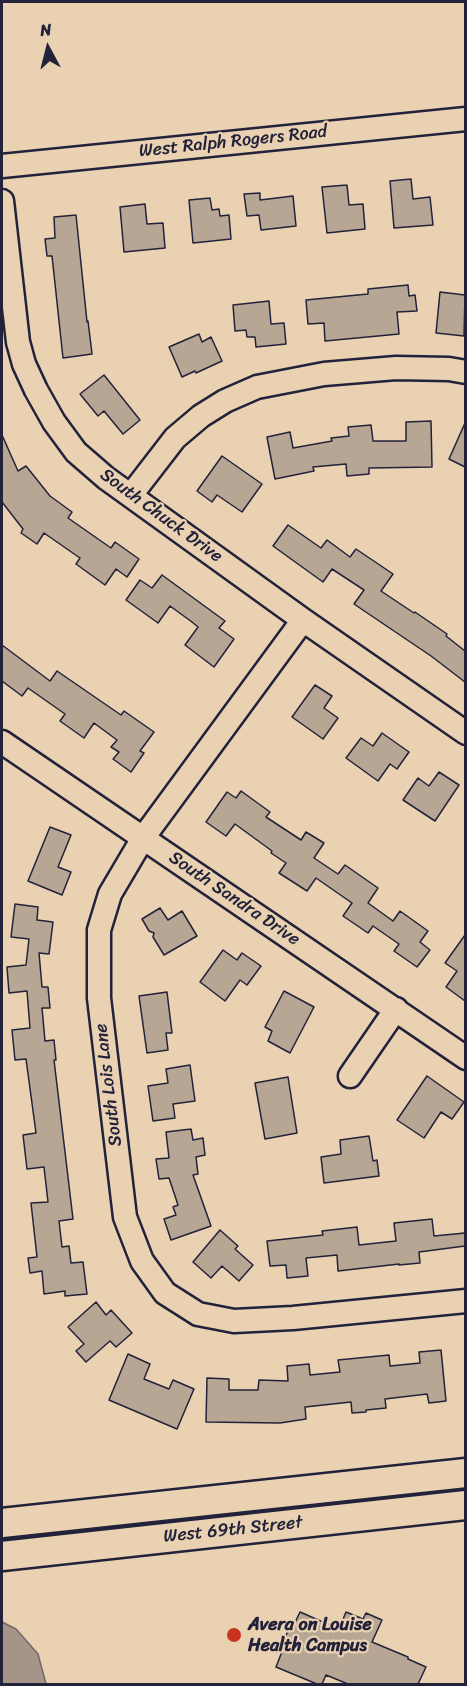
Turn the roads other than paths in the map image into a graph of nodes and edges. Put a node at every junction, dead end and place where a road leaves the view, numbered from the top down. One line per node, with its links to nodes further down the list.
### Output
1 (465, 119): 2 (street, West Ralph Rogers Road)
2 (2, 166)
3 (2, 201): 5 (street, South Chuck Drive)
4 (465, 372): 5 (street)
5 (131, 495): 6 (street, South Chuck Drive)
6 (303, 620): 7 (street, South Chuck Drive); 9 (street, South Lois Lane)
7 (465, 733)
8 (2, 742): 9 (street, South Sandra Drive)
9 (143, 838): 10 (street, South Sandra Drive); 13 (street, South Lois Lane)
10 (396, 1009): 11 (street, South Sandra Drive); 12 (street)
11 (465, 1058)
12 (350, 1076)
13 (465, 1301)
14 (465, 1473): 16 (main road, West 69th Street)
15 (465, 1505): 17 (main road, West 69th Street)
16 (2, 1523)
17 (2, 1556)

